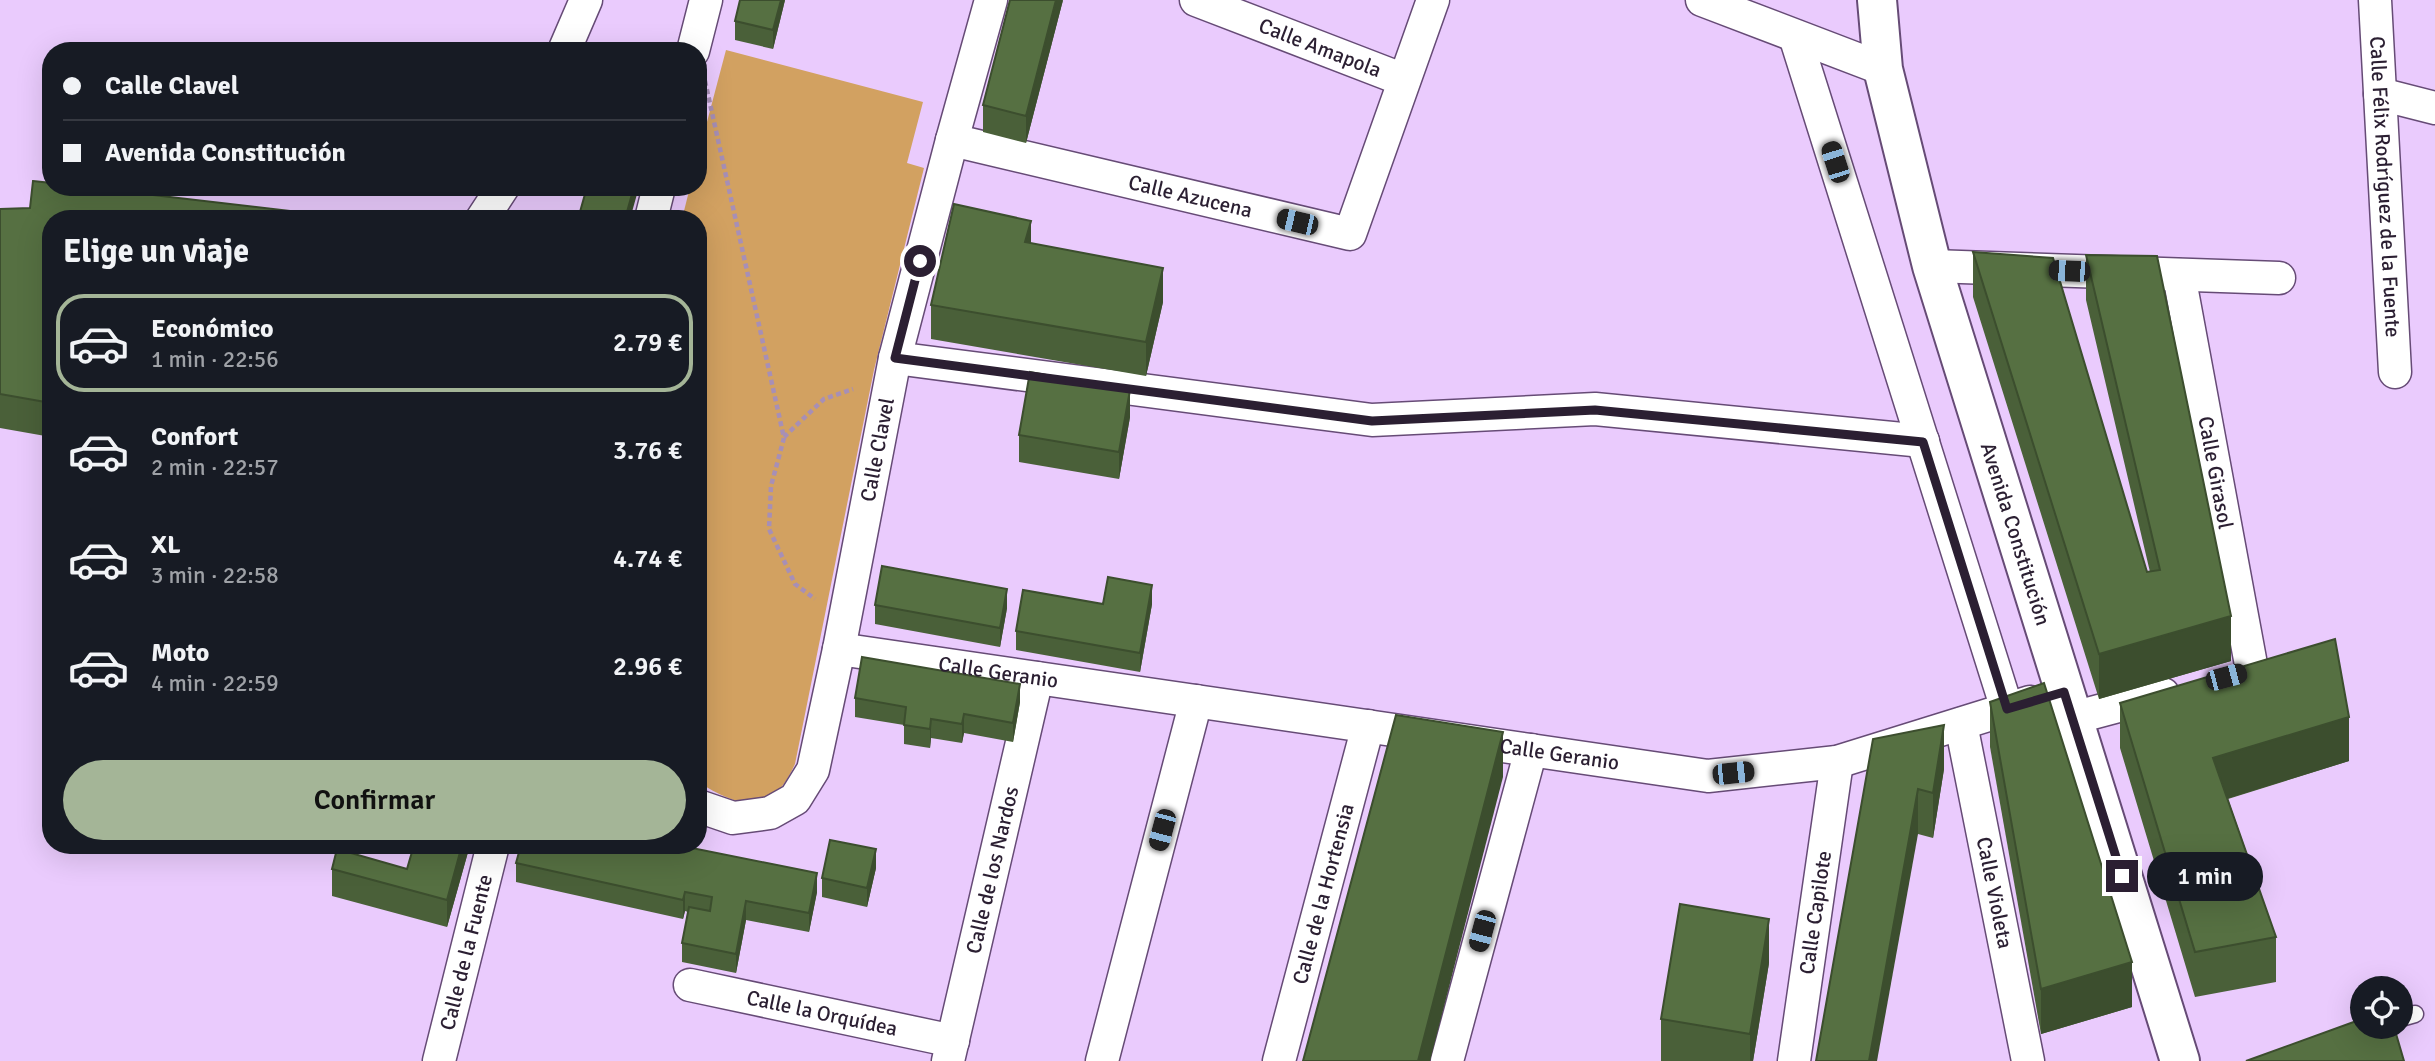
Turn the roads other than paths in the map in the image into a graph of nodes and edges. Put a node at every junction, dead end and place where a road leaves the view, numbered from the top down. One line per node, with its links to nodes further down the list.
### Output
1 (586, 0): 10 (street)
2 (706, 0): 11 (street)
3 (991, 0): 16 (street, Calle Clavel)
4 (1196, 0): 13 (street, Calle Amapola)
5 (1433, 0): 13 (street, Calle Azucena)
6 (1702, 0): 9 (street)
7 (1877, 0): 12 (street, Avenida Constitución)
8 (2375, 0): 14 (street, Calle Félix Rodríguez de la Fuente)
9 (1795, 36): 12 (street); 22 (street)
10 (568, 42)
11 (696, 42)
12 (1883, 69): 17 (street, Avenida Constitución)
13 (1405, 80): 16 (street, Calle Azucena)
14 (2380, 94): 15 (street); 21 (street, Calle Félix Rodríguez de la Fuente)
15 (2435, 108)
16 (952, 140): 20 (street, Calle Clavel)
17 (1932, 266): 18 (street); 28 (street, Avenida Constitución)
18 (2179, 275): 19 (street); 24 (street, Calle Girasol)
19 (2279, 278)
20 (893, 367): 22 (street); 23 (street, Calle Clavel)
21 (2395, 372)
22 (1923, 442): 29 (street)
23 (842, 635): 25 (street, Calle Geranio); 34 (street, Calle Clavel)
24 (2252, 670)
25 (1037, 678): 27 (street, Calle Geranio); 37 (street, Calle de los Nardos)
26 (2188, 687): 28 (street, Calle Geranio)
27 (1196, 701): 31 (street, Calle Geranio); 39 (street)
28 (2069, 705): 29 (street, Calle Geranio); 44 (street, Avenida Constitución)
29 (2007, 709): 30 (street, Calle Geranio)
30 (1961, 724): 33 (street, Calle Geranio); 43 (street, Calle Violeta)
31 (1368, 726): 32 (street, Calle Geranio); 40 (street, Calle de la Hortensia)
32 (1531, 750): 33 (street, Calle Geranio); 41 (street)
33 (1837, 762): 42 (street, Calle Capilote)
34 (707, 809)
35 (491, 854): 38 (street, Calle de la Fuente)
36 (690, 985): 37 (street, Calle la Orquídea)
37 (951, 1051)
38 (439, 1061)
39 (1102, 1061)
40 (1279, 1061)
41 (1447, 1061)
42 (1794, 1061)
43 (2028, 1061)
44 (2180, 1061)

